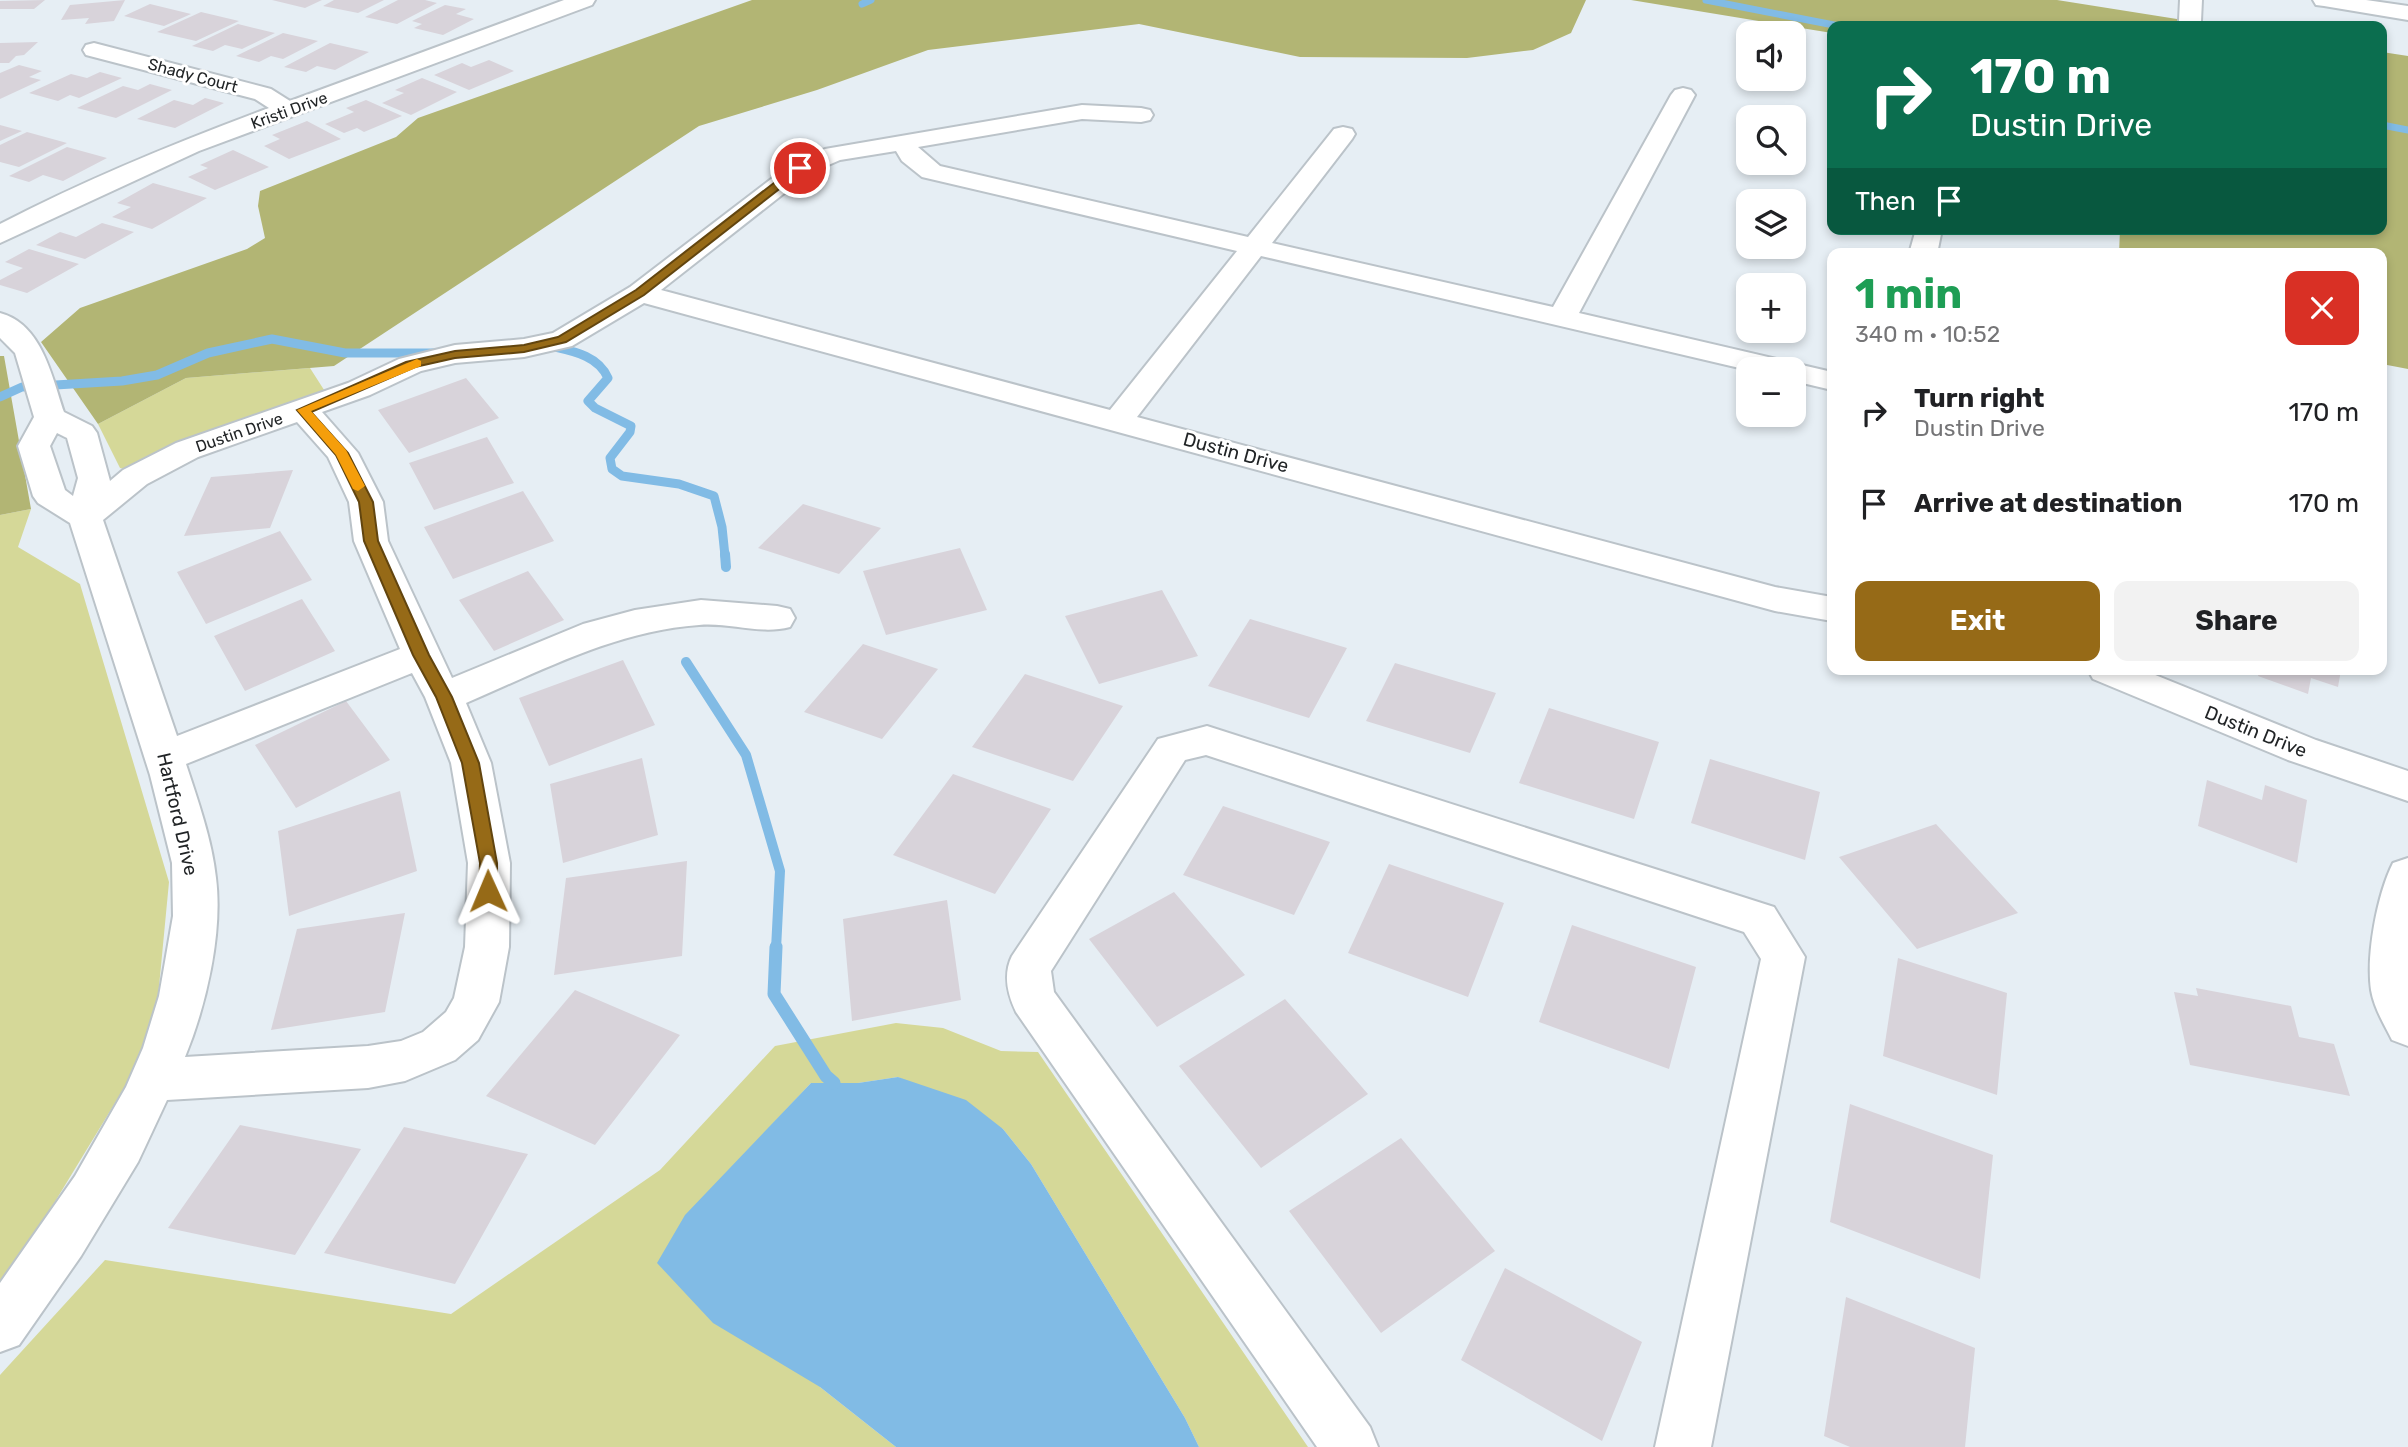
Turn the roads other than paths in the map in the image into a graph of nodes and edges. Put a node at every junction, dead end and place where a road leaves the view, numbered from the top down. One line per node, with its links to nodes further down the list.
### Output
1 (584, 0): 5 (street, Kristi Drive)
2 (2324, 0): 4 (street)
3 (516, 5): 5 (street)
4 (2408, 13)
5 (537, 18): 8 (street, Kristi Drive)
6 (94, 50): 8 (street, Shady Court)
7 (1683, 95): 17 (street)
8 (288, 110): 13 (street, Kristi Drive)
9 (1141, 115): 11 (street, Dustin Drive)
10 (1343, 134): 15 (street)
11 (903, 142): 15 (street); 16 (street, Dustin Drive)
12 (0, 208): 13 (street)
13 (32, 218): 14 (street, Kristi Drive)
14 (0, 235)
15 (1254, 246): 17 (street); 24 (street)
16 (640, 293): 22 (street, Dustin Drive); 24 (street, Dustin Drive)
17 (1562, 318): 19 (street)
18 (0, 322): 23 (street)
19 (1736, 358)
20 (1806, 375): 21 (street)
21 (1827, 380)
22 (303, 410): 25 (street, Dustin Drive); 28 (street)
23 (50, 417): 25 (street); 25 (street)
24 (1118, 420): 26 (street, Dustin Drive)
25 (85, 517): 31 (street, Hartford Drive)
26 (1827, 608)
27 (778, 618): 30 (street)
28 (417, 645): 30 (street); 31 (street)
29 (2118, 675): 32 (street, Dustin Drive)
30 (444, 697): 35 (street)
31 (163, 747): 35 (street, Hartford Drive)
32 (2408, 786)
33 (2408, 875): 34 (street)
34 (2408, 1026)
35 (154, 1080): 36 (street, Hartford Drive)
36 (0, 1326)
37 (1350, 1447): 38 (street)
38 (1683, 1447)

